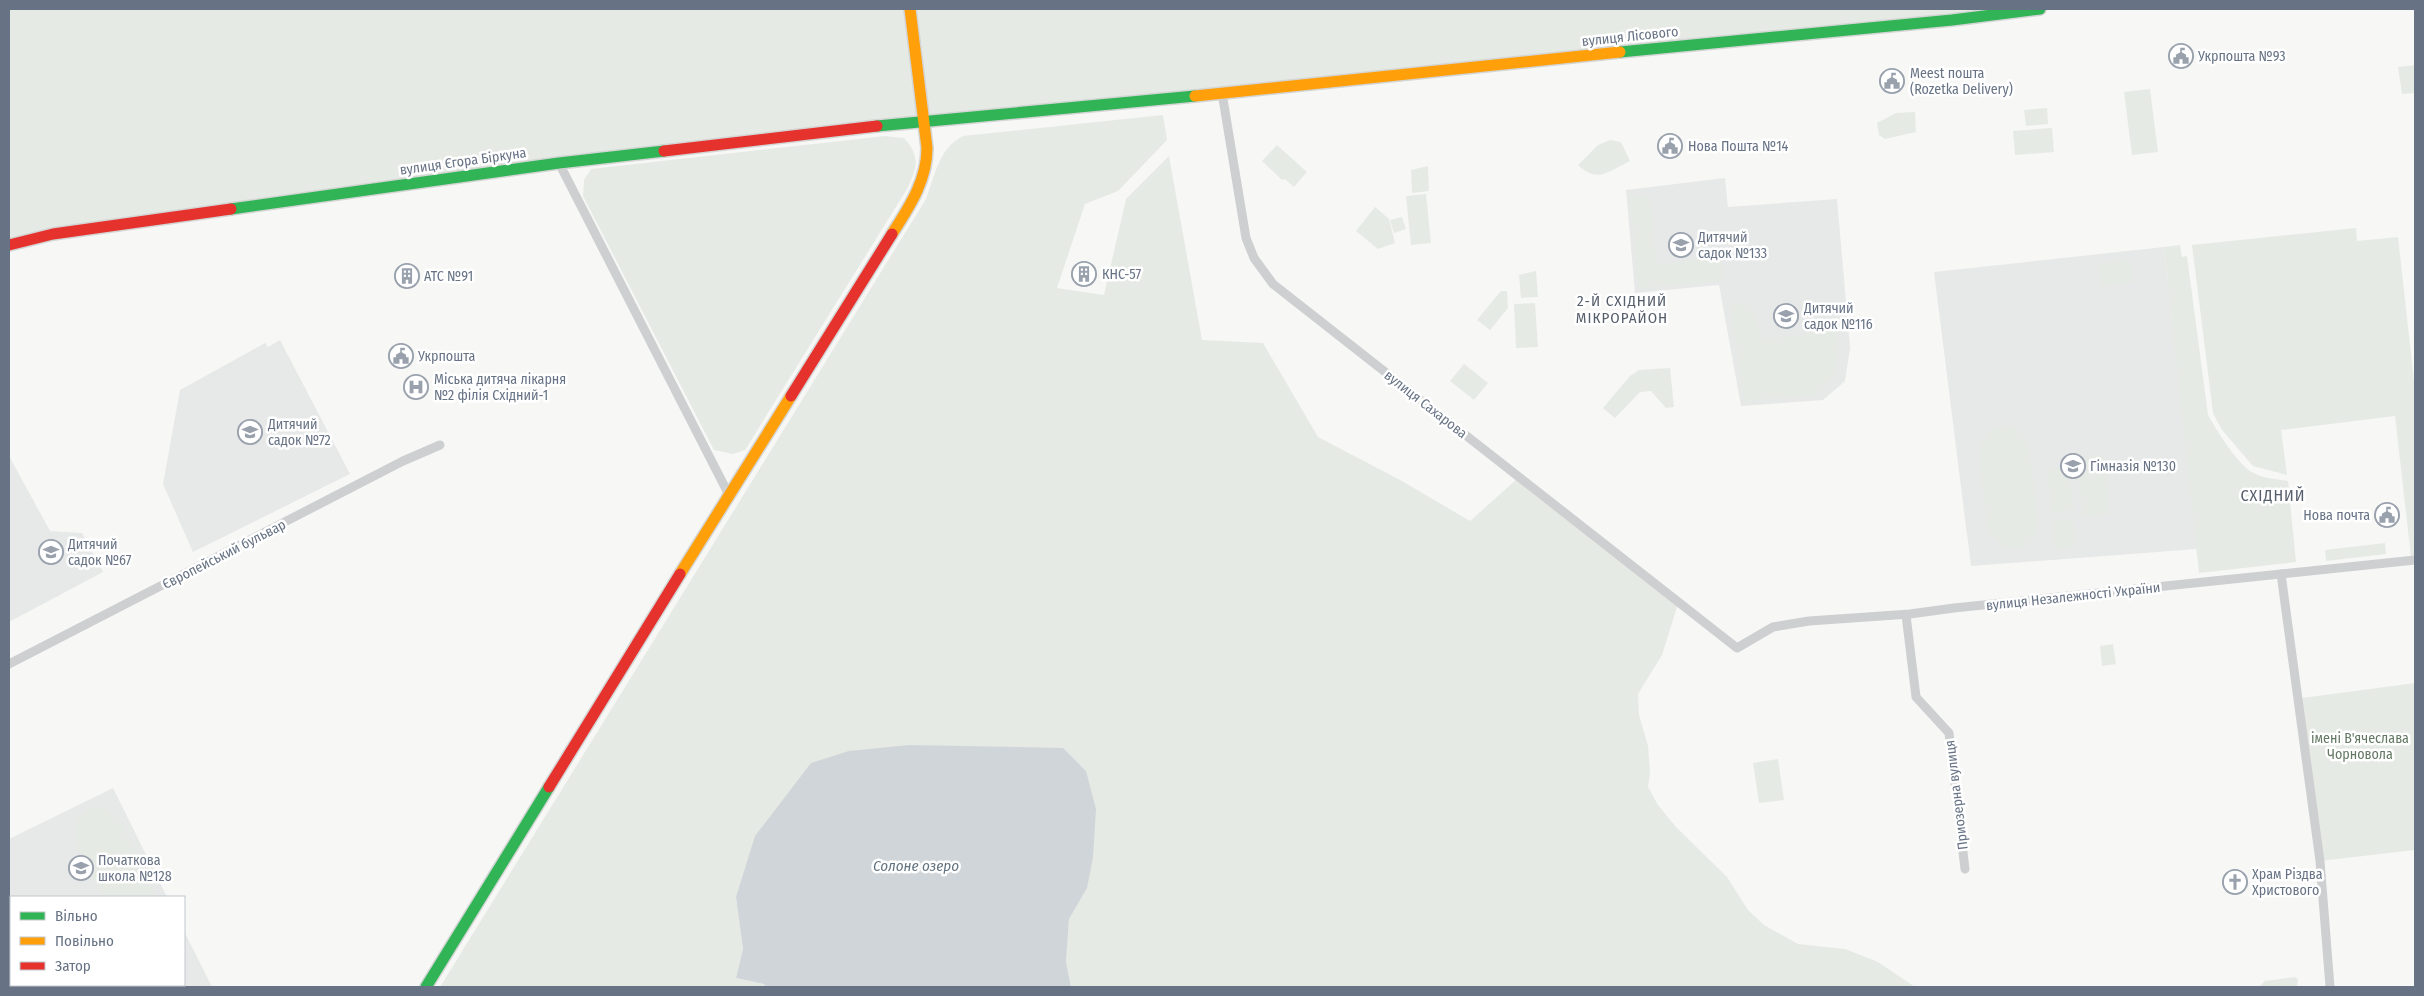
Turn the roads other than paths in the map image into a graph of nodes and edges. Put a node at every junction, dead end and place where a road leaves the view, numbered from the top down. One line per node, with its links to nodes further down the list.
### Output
1 (910, 9): 5 (street)
2 (2040, 9): 3 (street, вулиця Лісового)
3 (1951, 15): 4 (street, вулиця Лісового)
4 (1222, 93): 5 (street, вулиця Лісового); 13 (street, вулиця Сахарова)
5 (925, 120): 6 (street, вулиця Єгора Біркуна); 9 (street)
6 (559, 163): 7 (street, вулиця Єгора Біркуна); 9 (street)
7 (9, 245)
8 (440, 445): 14 (street, Європейський бульвар)
9 (729, 495): 16 (street)
10 (2415, 560): 11 (street, вулиця Незалежності України)
11 (2281, 574): 12 (street, вулиця Незалежності України); 17 (street)
12 (1906, 615): 13 (street, вулиця Незалежності України); 15 (street, Приозерна вулиця)
13 (1737, 648)
14 (9, 664)
15 (1964, 869)
16 (426, 987)
17 (2330, 987)

